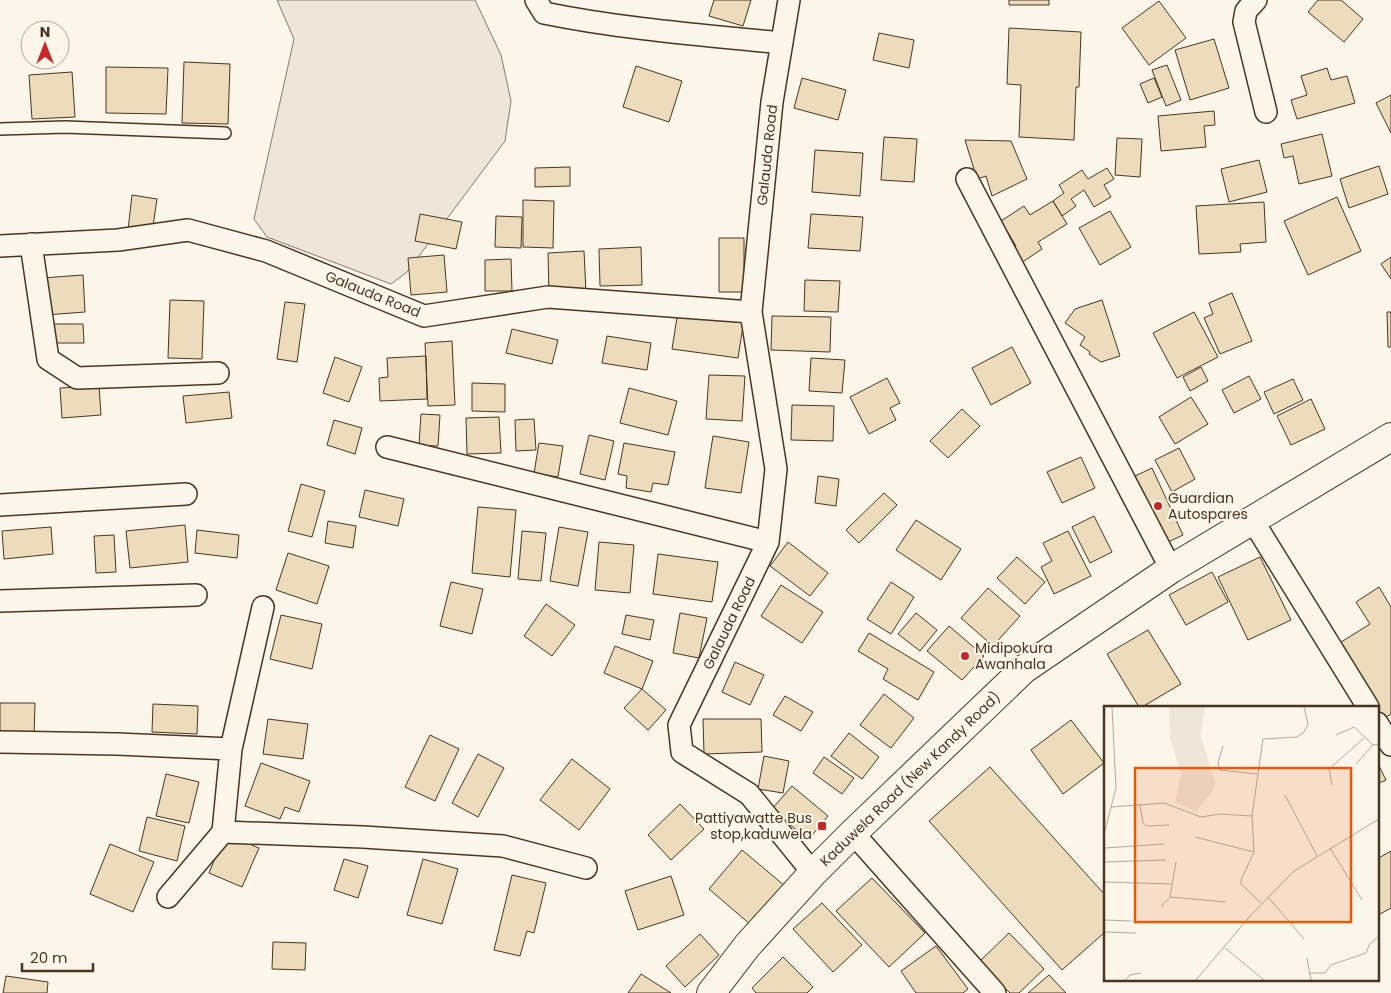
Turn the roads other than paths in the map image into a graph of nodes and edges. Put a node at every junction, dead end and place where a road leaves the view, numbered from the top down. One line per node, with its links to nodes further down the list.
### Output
1 (536, 0): 4 (street)
2 (789, 0): 4 (street, Galauda Road)
3 (1256, 0): 5 (street)
4 (782, 43): 11 (street, Galauda Road)
5 (1266, 112)
6 (0, 129): 7 (lane)
7 (225, 133)
8 (967, 179): 19 (street)
9 (30, 244): 10 (street, Galauda Road); 11 (street, Galauda Road); 12 (street)
10 (0, 246)
11 (751, 312): 18 (street, Galauda Road)
12 (218, 373)
13 (1391, 437): 17 (main road, Kaduwela Road (New Kandy Road))
14 (387, 447): 18 (street)
15 (186, 494): 16 (street)
16 (0, 506)
17 (1253, 520): 19 (main road, Kaduwela Road (New Kandy Road)); 23 (street)
18 (768, 542): 31 (street, Galauda Road)
19 (1171, 569): 29 (main road, Kaduwela Road (New Kandy Road))
20 (196, 594): 21 (street)
21 (0, 601)
22 (264, 608): 27 (street)
23 (1367, 706)
24 (1378, 725): 26 (street)
25 (0, 742): 27 (street)
26 (1391, 745)
27 (231, 749): 28 (street)
28 (223, 832): 30 (street); 32 (street)
29 (853, 833): 31 (main road, Kaduwela Road (New Kandy Road)); 34 (street)
30 (586, 868)
31 (813, 874): 33 (main road, Kaduwela Road (New Kandy Road))
32 (168, 897)
33 (712, 993)
34 (995, 993)

